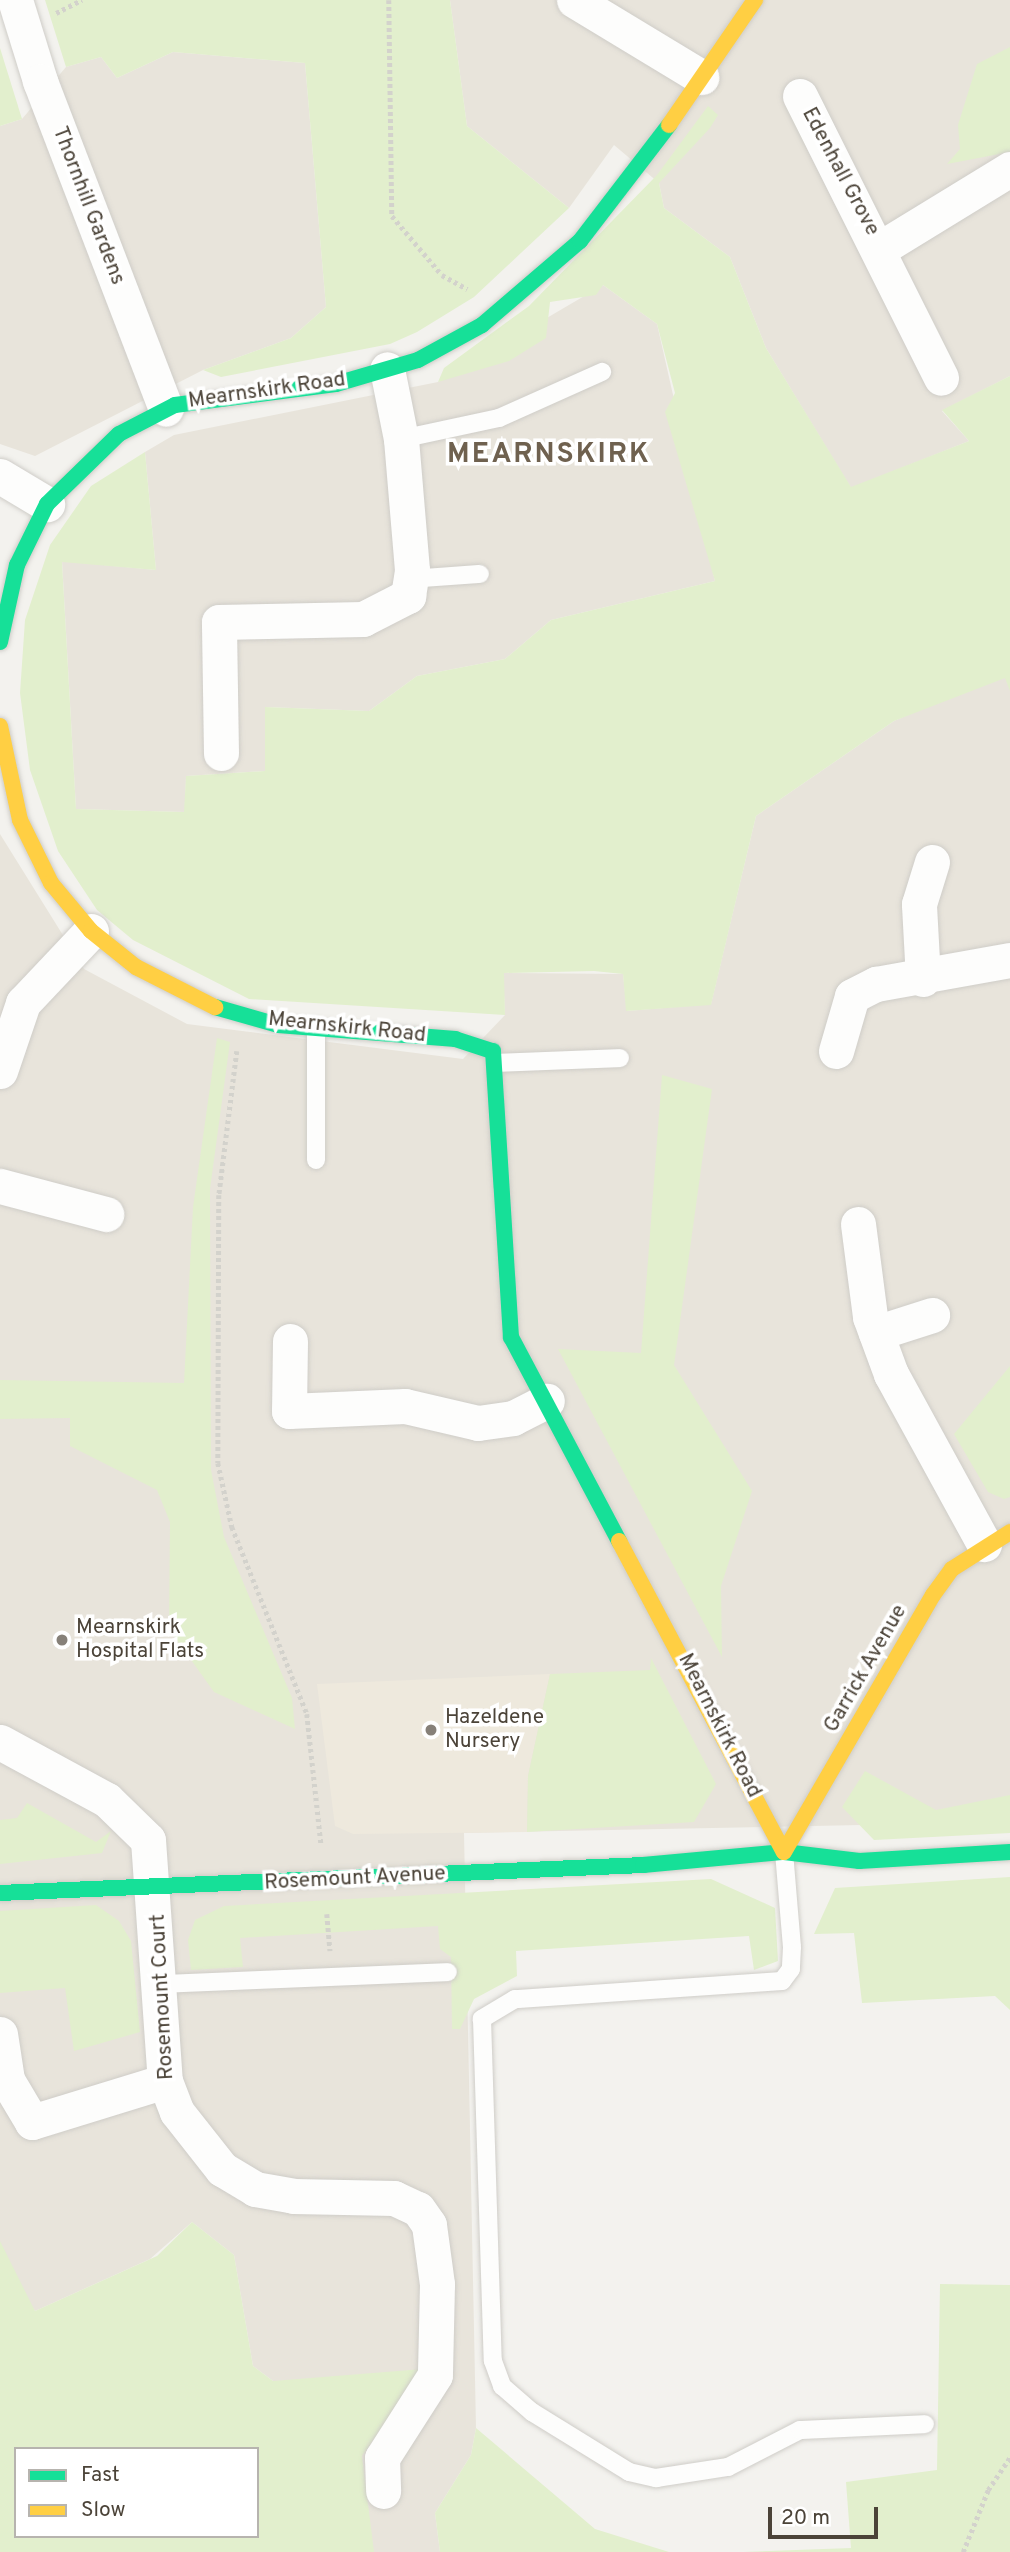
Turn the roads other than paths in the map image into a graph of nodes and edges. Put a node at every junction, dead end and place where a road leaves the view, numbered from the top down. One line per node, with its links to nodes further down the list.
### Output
1 (15, 0): 11 (street, Thornhill Gardens)
2 (574, 0): 4 (street)
3 (755, 0): 4 (street, Mearnskirk Road)
4 (701, 78): 8 (street, Mearnskirk Road)
5 (800, 96): 7 (street, Edenhall Grove)
6 (1010, 169): 7 (street, Edenhall Grove)
7 (881, 248): 10 (street, Edenhall Grove)
8 (387, 369): 11 (street, Mearnskirk Road); 12 (street)
9 (602, 372): 12 (lane)
10 (940, 378)
11 (166, 409): 14 (street, Mearnskirk Road)
12 (401, 439): 16 (street)
13 (0, 476): 14 (street)
14 (47, 504): 17 (street, Mearnskirk Road)
15 (480, 574): 16 (lane)
16 (410, 579): 19 (street)
17 (0, 642)
18 (0, 726): 21 (street, Mearnskirk Road)
19 (221, 753)
20 (932, 862): 23 (street)
21 (91, 931): 24 (street, Mearnskirk Road); 28 (street)
22 (1010, 960): 23 (street)
23 (923, 979): 25 (street)
24 (316, 1028): 27 (street, Mearnskirk Road); 29 (lane)
25 (836, 1051)
26 (620, 1058): 27 (lane)
27 (497, 1063): 36 (street, Mearnskirk Road)
28 (0, 1071)
29 (317, 1160)
30 (0, 1186): 31 (street)
31 (106, 1214)
32 (858, 1224): 34 (street)
33 (932, 1315): 34 (street)
34 (876, 1334): 37 (street)
35 (290, 1341): 36 (street)
36 (547, 1401): 39 (street, Mearnskirk Road)
37 (997, 1539): 39 (street, Garrick Avenue)
38 (0, 1742): 41 (street)
39 (784, 1852): 40 (street); 41 (street, Rosemount Avenue); 47 (lane)
40 (1010, 1852)
41 (157, 1890): 42 (street, Rosemount Avenue); 44 (street, Rosemount Court)
42 (0, 1893)
43 (447, 1972): 44 (lane)
44 (162, 1984): 46 (street, Rosemount Court)
45 (0, 2034): 46 (street)
46 (165, 2081): 48 (street, Rosemount Court)
47 (925, 2424)
48 (383, 2491)

